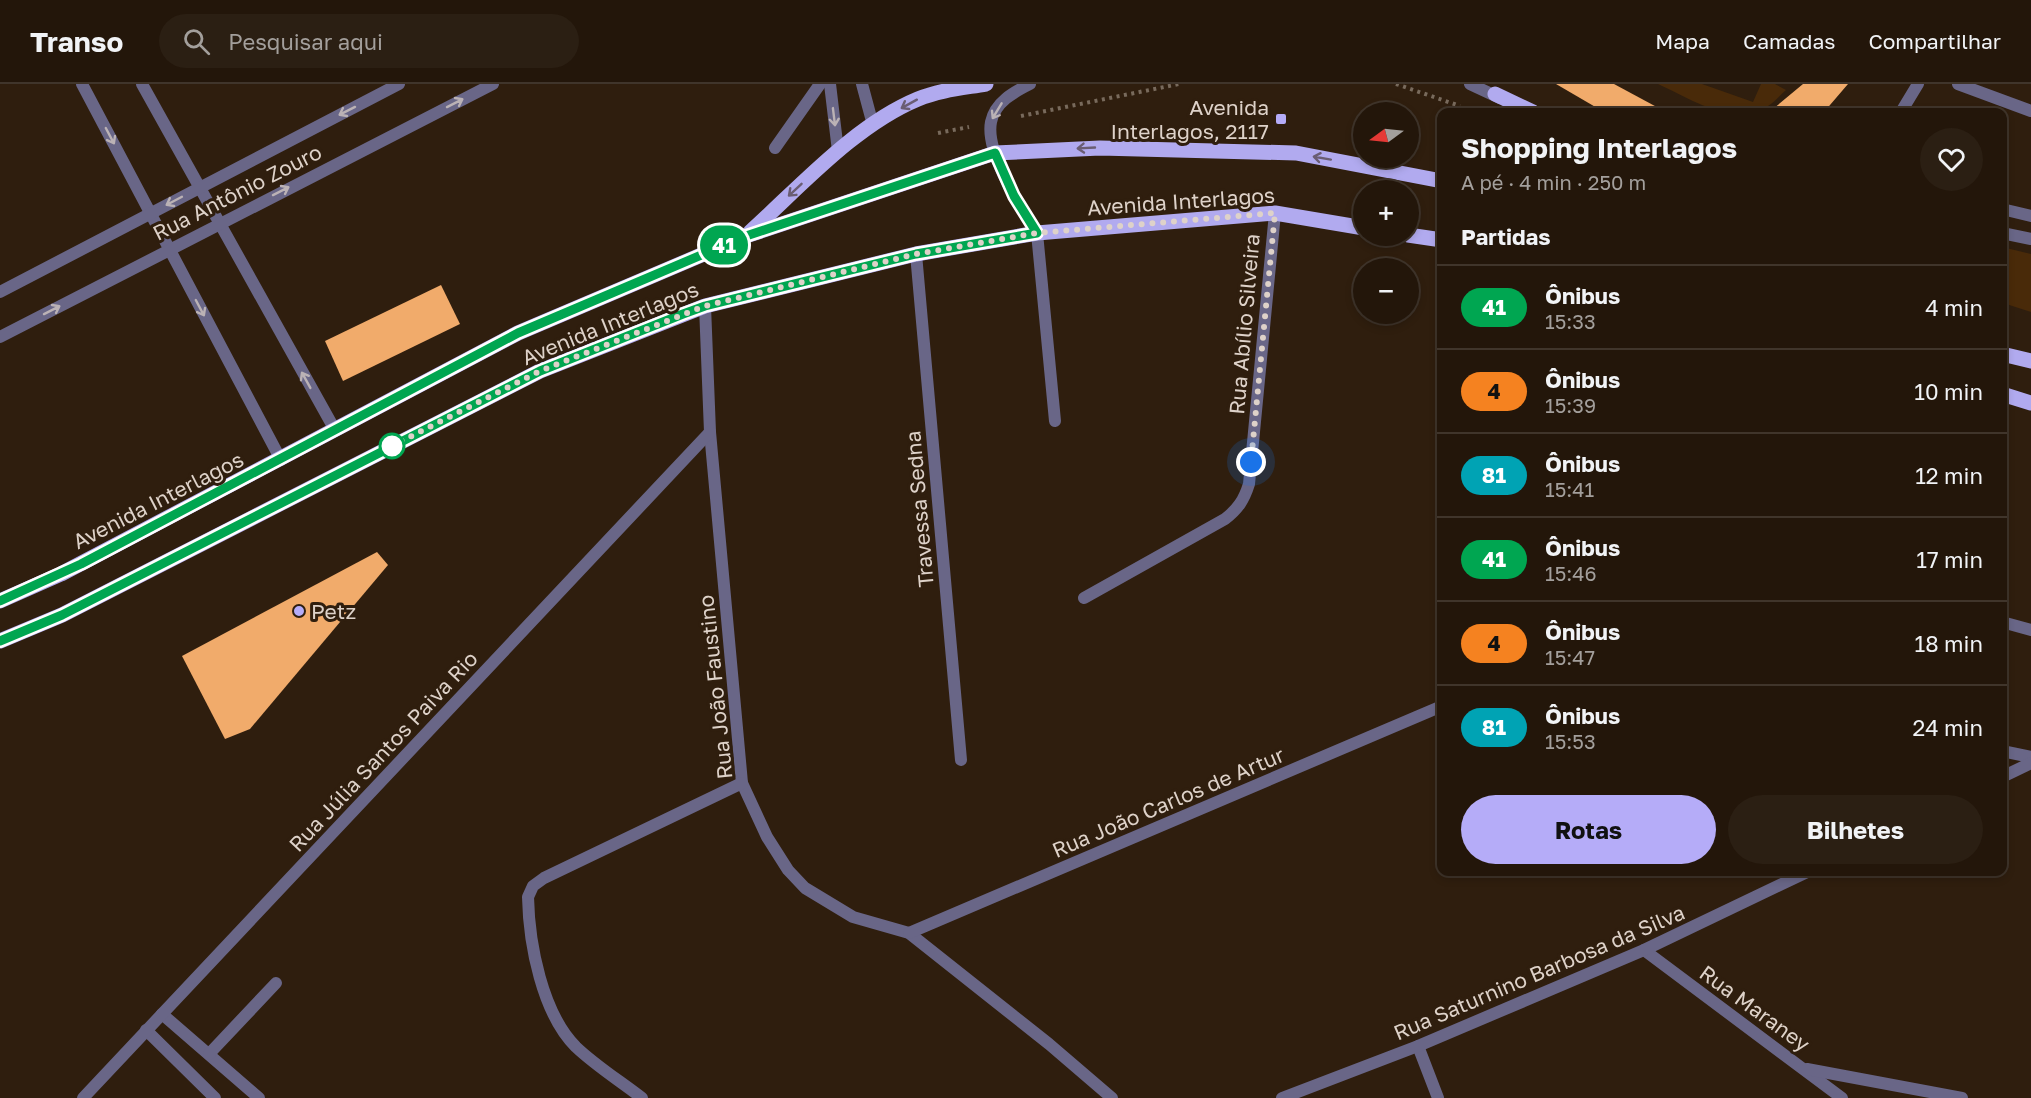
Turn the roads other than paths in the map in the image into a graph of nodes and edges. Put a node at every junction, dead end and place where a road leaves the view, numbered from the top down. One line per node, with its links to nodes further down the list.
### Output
1 (82, 84): 25 (street, one-way to 25)
2 (142, 84): 23 (street)
3 (399, 84): 23 (street, Rua Antônio Zouro, one-way to 23)
4 (493, 84): 28 (street, Rua Antônio Zouro, one-way to 4)
5 (819, 84): 19 (street)
6 (830, 84): 20 (street, one-way to 20)
7 (862, 84): 18 (street)
8 (986, 84): 18 (main road, one-way to 18)
9 (1030, 84): 21 (street, one-way to 21)
10 (1470, 84): 13 (street)
11 (1918, 84): 16 (street)
12 (1958, 84): 17 (street)
13 (1495, 94): 14 (street); 15 (main road)
14 (1512, 108)
15 (1525, 108)
16 (1903, 108)
17 (2031, 111)
18 (873, 126): 20 (main road)
19 (776, 148)
20 (838, 151): 32 (main road, one-way to 32)
21 (995, 153): 22 (main road, Avenida Interlagos, one-way to 21); 30 (street); 32 (main road, Avenida Interlagos)
22 (1437, 180)
23 (199, 188): 25 (street, Rua Antônio Zouro, one-way to 25); 28 (street)
24 (2007, 210): 27 (street)
25 (150, 213): 36 (street); 38 (street, Rua Antônio Zouro)
26 (1275, 213): 29 (main road, Avenida Interlagos); 30 (main road, Avenida Interlagos); 49 (street, Rua Abílio Silveira)
27 (2031, 216)
28 (218, 223): 36 (street, Rua Antônio Zouro); 46 (street, one-way to 28)
29 (1353, 226)
30 (1037, 233): 37 (main road, Avenida Interlagos); 45 (street)
31 (2007, 234): 35 (street)
32 (746, 236): 46 (main road, Avenida Interlagos)
33 (1419, 237): 34 (main road)
34 (1437, 239)
35 (2031, 239)
36 (169, 249): 40 (street, Rua Antônio Zouro, one-way to 36); 48 (street, one-way to 48)
37 (916, 254): 39 (main road, Avenida Interlagos); 57 (street, Travessa Sedna)
38 (0, 292)
39 (705, 306): 47 (street, Rua João Faustino); 53 (main road, Avenida Interlagos)
40 (0, 337)
41 (2007, 355): 42 (main road)
42 (2031, 361)
43 (2007, 396): 44 (main road)
44 (2031, 403)
45 (1055, 421)
46 (335, 430): 48 (main road, Avenida Interlagos)
47 (710, 432): 60 (street, Rua João Faustino); 65 (street, Rua Júlia Santos Paiva Rio)
48 (281, 460): 50 (main road, Avenida Interlagos)
49 (1084, 598)
50 (0, 601)
51 (2007, 623): 52 (street)
52 (2031, 630)
53 (0, 641)
54 (1437, 708): 62 (street, Rua João Carlos de Artur)
55 (2007, 752): 56 (street)
56 (2031, 757)
57 (961, 760)
58 (2031, 763): 59 (street)
59 (2007, 775)
60 (742, 783): 62 (street, Rua João Faustino); 73 (street)
61 (1799, 876): 63 (street, Rua Saturnino Barbosa da Silva)
62 (909, 933): 74 (street, Rua João Faustino)
63 (1644, 950): 67 (street, Rua Saturnino Barbosa da Silva); 69 (street, Rua Maraney)
64 (276, 983): 68 (street)
65 (162, 1014): 66 (street, Rua Júlia Santos Paiva Rio); 68 (street)
66 (146, 1030): 70 (street, Rua Júlia Santos Paiva Rio); 71 (street)
67 (1418, 1046): 75 (street, Rua Saturnino Barbosa da Silva); 76 (street)
68 (209, 1054): 72 (street)
69 (1805, 1069): 77 (street, Rua Maraney); 78 (street)
70 (83, 1098)
71 (215, 1098)
72 (259, 1098)
73 (642, 1098)
74 (1112, 1098)
75 (1282, 1098)
76 (1438, 1098)
77 (1842, 1098)
78 (1962, 1098)

